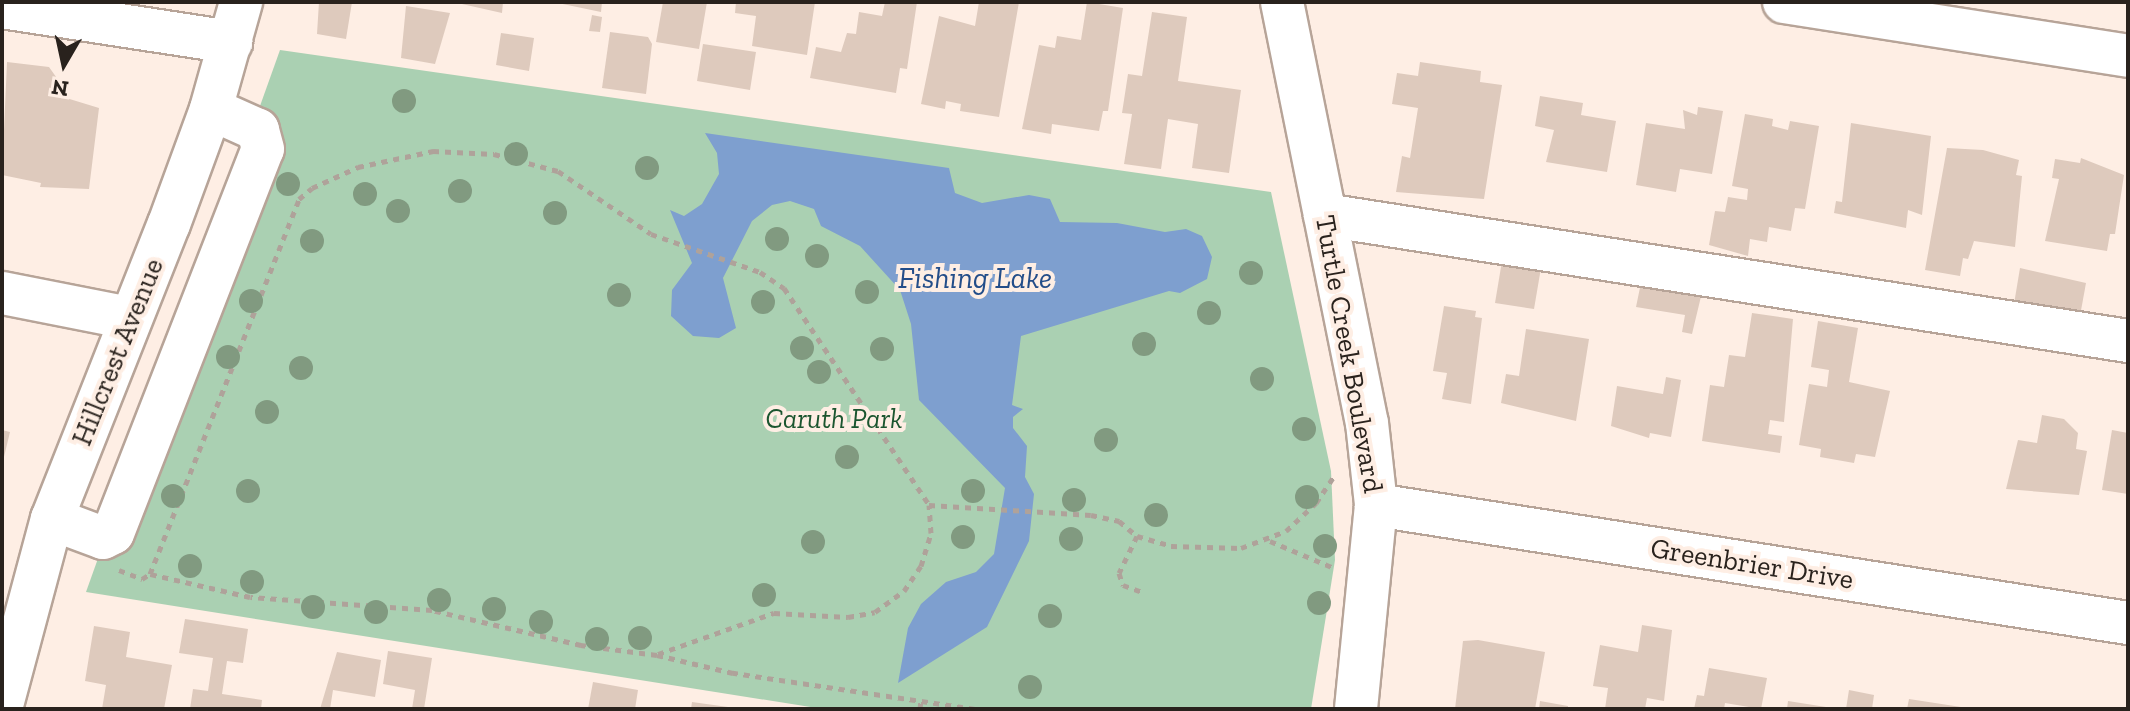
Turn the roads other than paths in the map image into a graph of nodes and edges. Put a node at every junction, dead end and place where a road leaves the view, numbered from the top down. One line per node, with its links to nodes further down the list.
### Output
1 (241, 2): 5 (street, Hillcrest Avenue)
2 (1282, 2): 8 (street, Turtle Creek Boulevard)
3 (1784, 2): 6 (street)
4 (2, 7): 5 (street)
5 (231, 42): 7 (street, Hillcrest Avenue)
6 (2128, 56)
7 (211, 109): 10 (street, Hillcrest Avenue); 13 (street)
8 (1325, 215): 11 (street); 12 (street, Turtle Creek Boulevard)
9 (2, 293): 10 (street)
10 (130, 318): 13 (street, Hillcrest Avenue)
11 (2128, 341)
12 (1376, 505): 15 (street, Greenbrier Drive); 17 (street, Turtle Creek Boulevard)
13 (52, 519): 14 (street, Hillcrest Avenue)
14 (17, 582): 16 (street, Hillcrest Avenue)
15 (2128, 623)
16 (2, 705)
17 (1356, 709)

